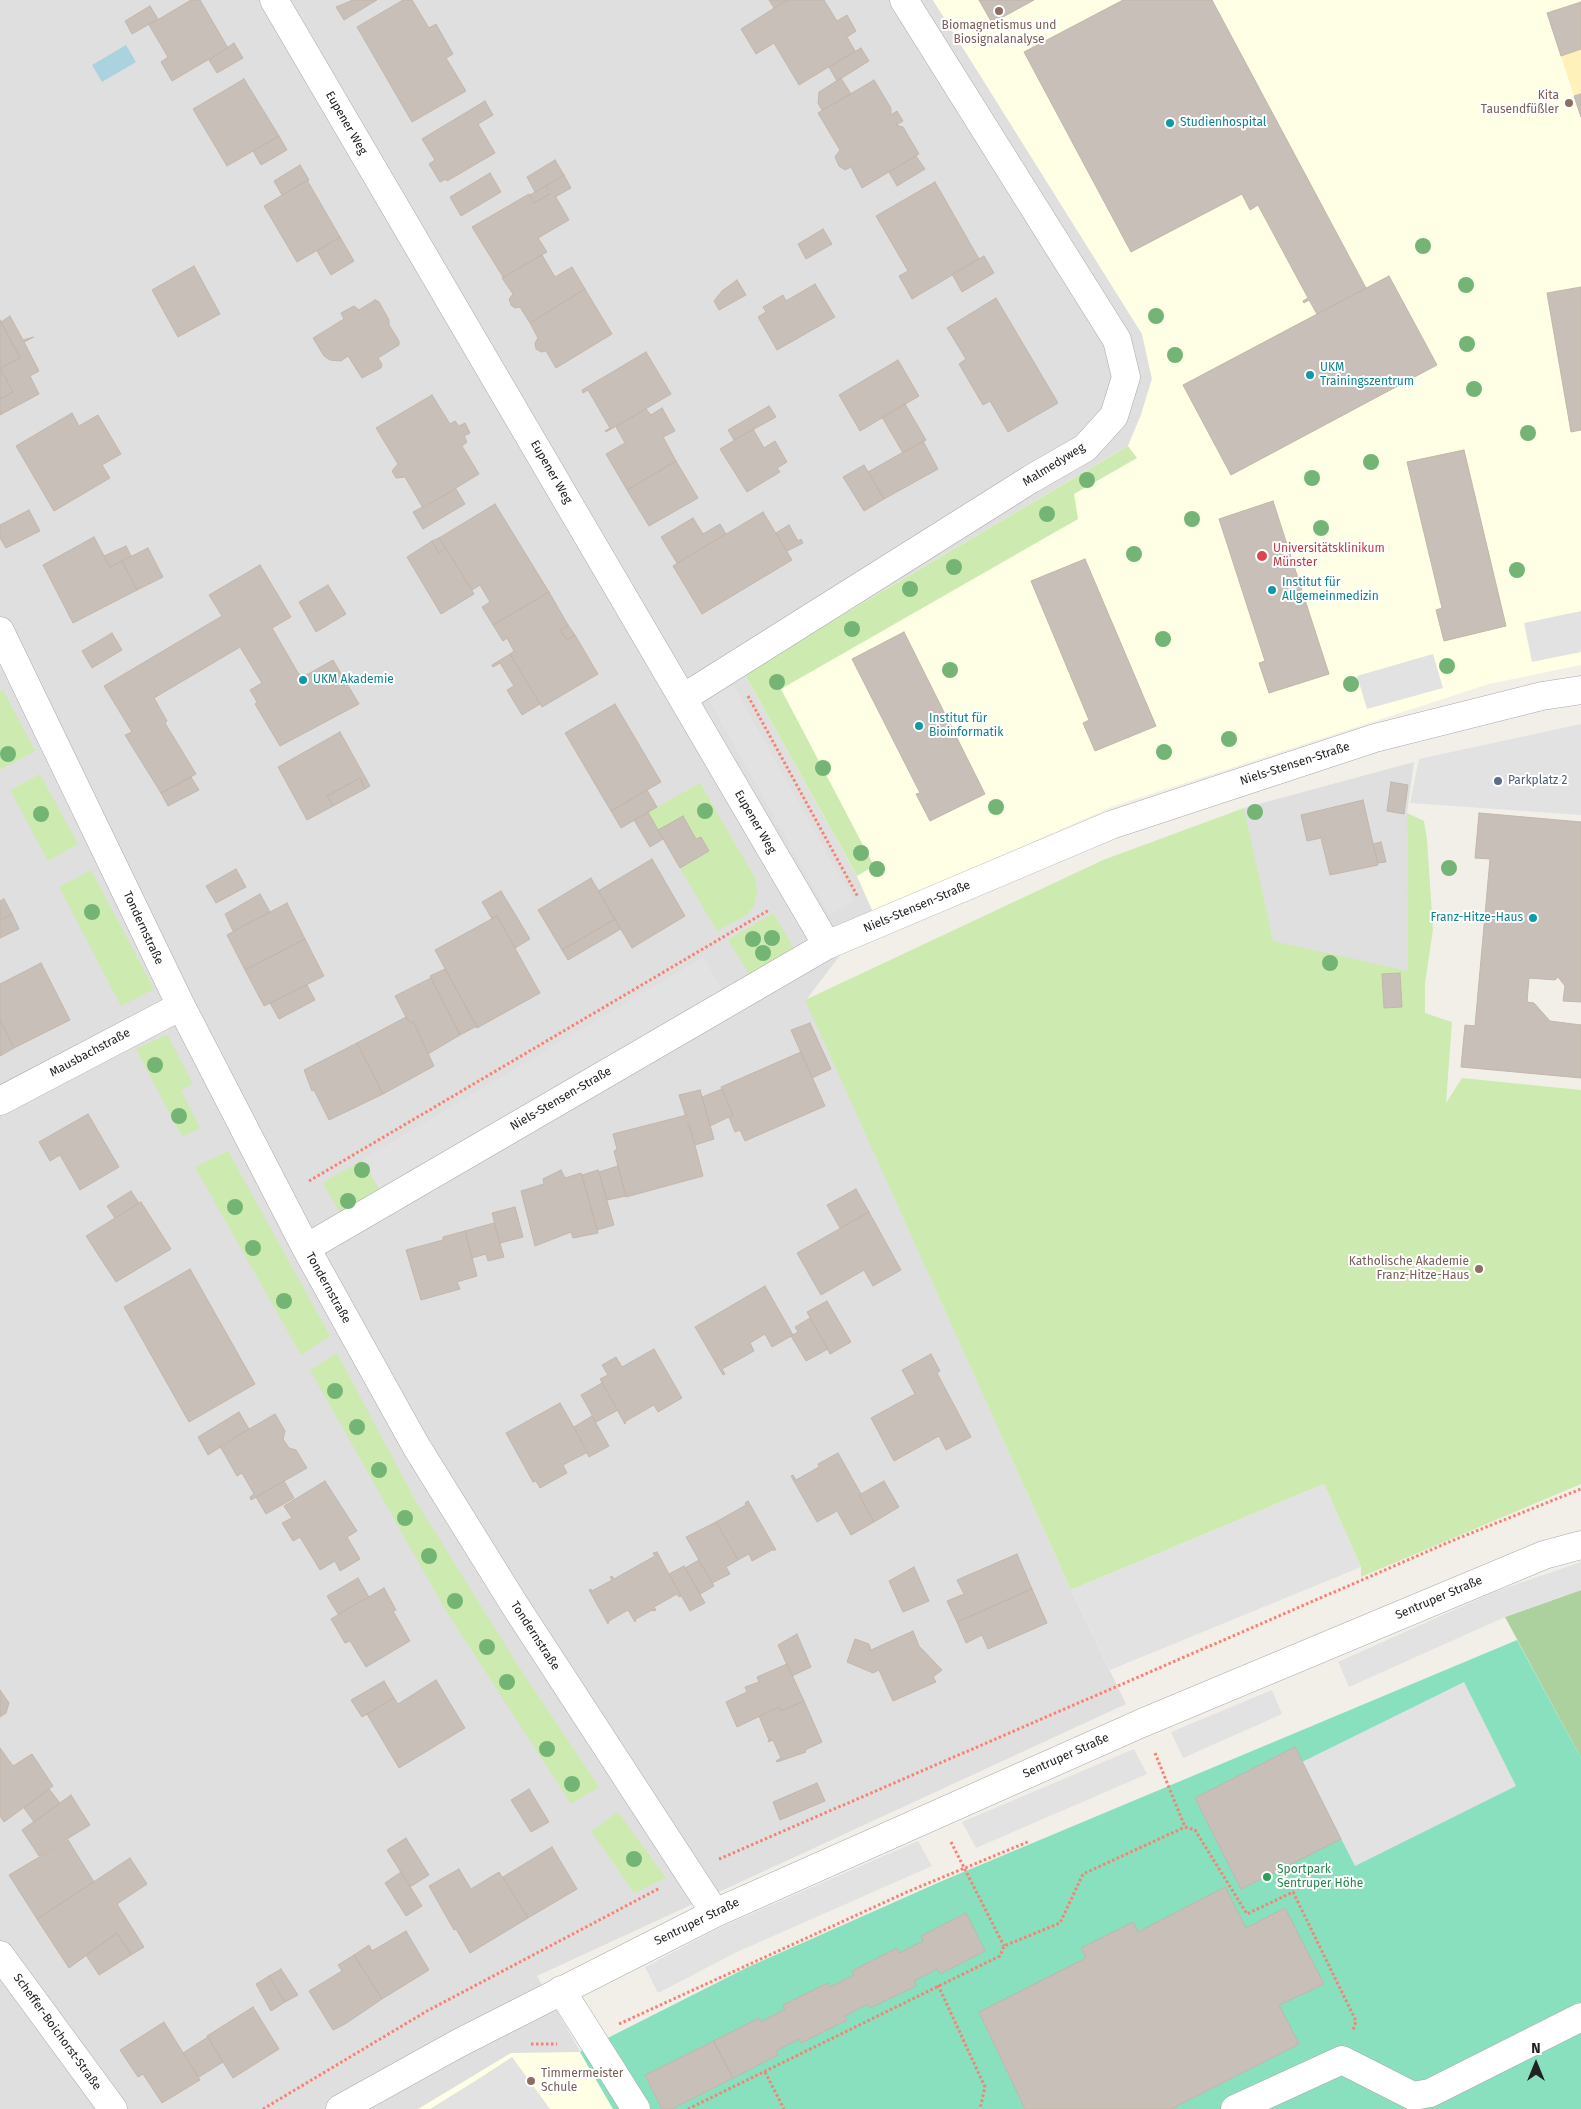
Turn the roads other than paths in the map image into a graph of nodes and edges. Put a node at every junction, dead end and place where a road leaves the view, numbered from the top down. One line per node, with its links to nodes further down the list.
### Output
1 (274, 0): 5 (street, Eupener Weg)
2 (904, 0): 5 (street, Malmedyweg)
3 (0, 631): 7 (street, Tondernstraße)
4 (1581, 690): 6 (street, Niels-Stensen-Straße)
5 (683, 698): 6 (street, Eupener Weg)
6 (827, 945): 9 (street, Niels-Stensen-Straße)
7 (180, 1006): 8 (street, Mausbachstraße); 9 (street, Tondernstraße)
8 (0, 1101)
9 (306, 1248): 11 (street, Tondernstraße)
10 (1581, 1545): 11 (street, Sentruper Straße)
11 (715, 1912): 13 (street, Sentruper Straße)
12 (0, 1955): 15 (street, Scheffer-Boichorst-Straße)
13 (561, 1990): 16 (street, Sentruper Straße); 17 (street)
14 (1581, 2016): 18 (street)
15 (113, 2109)
16 (340, 2109)
17 (636, 2109)
18 (1235, 2109)

